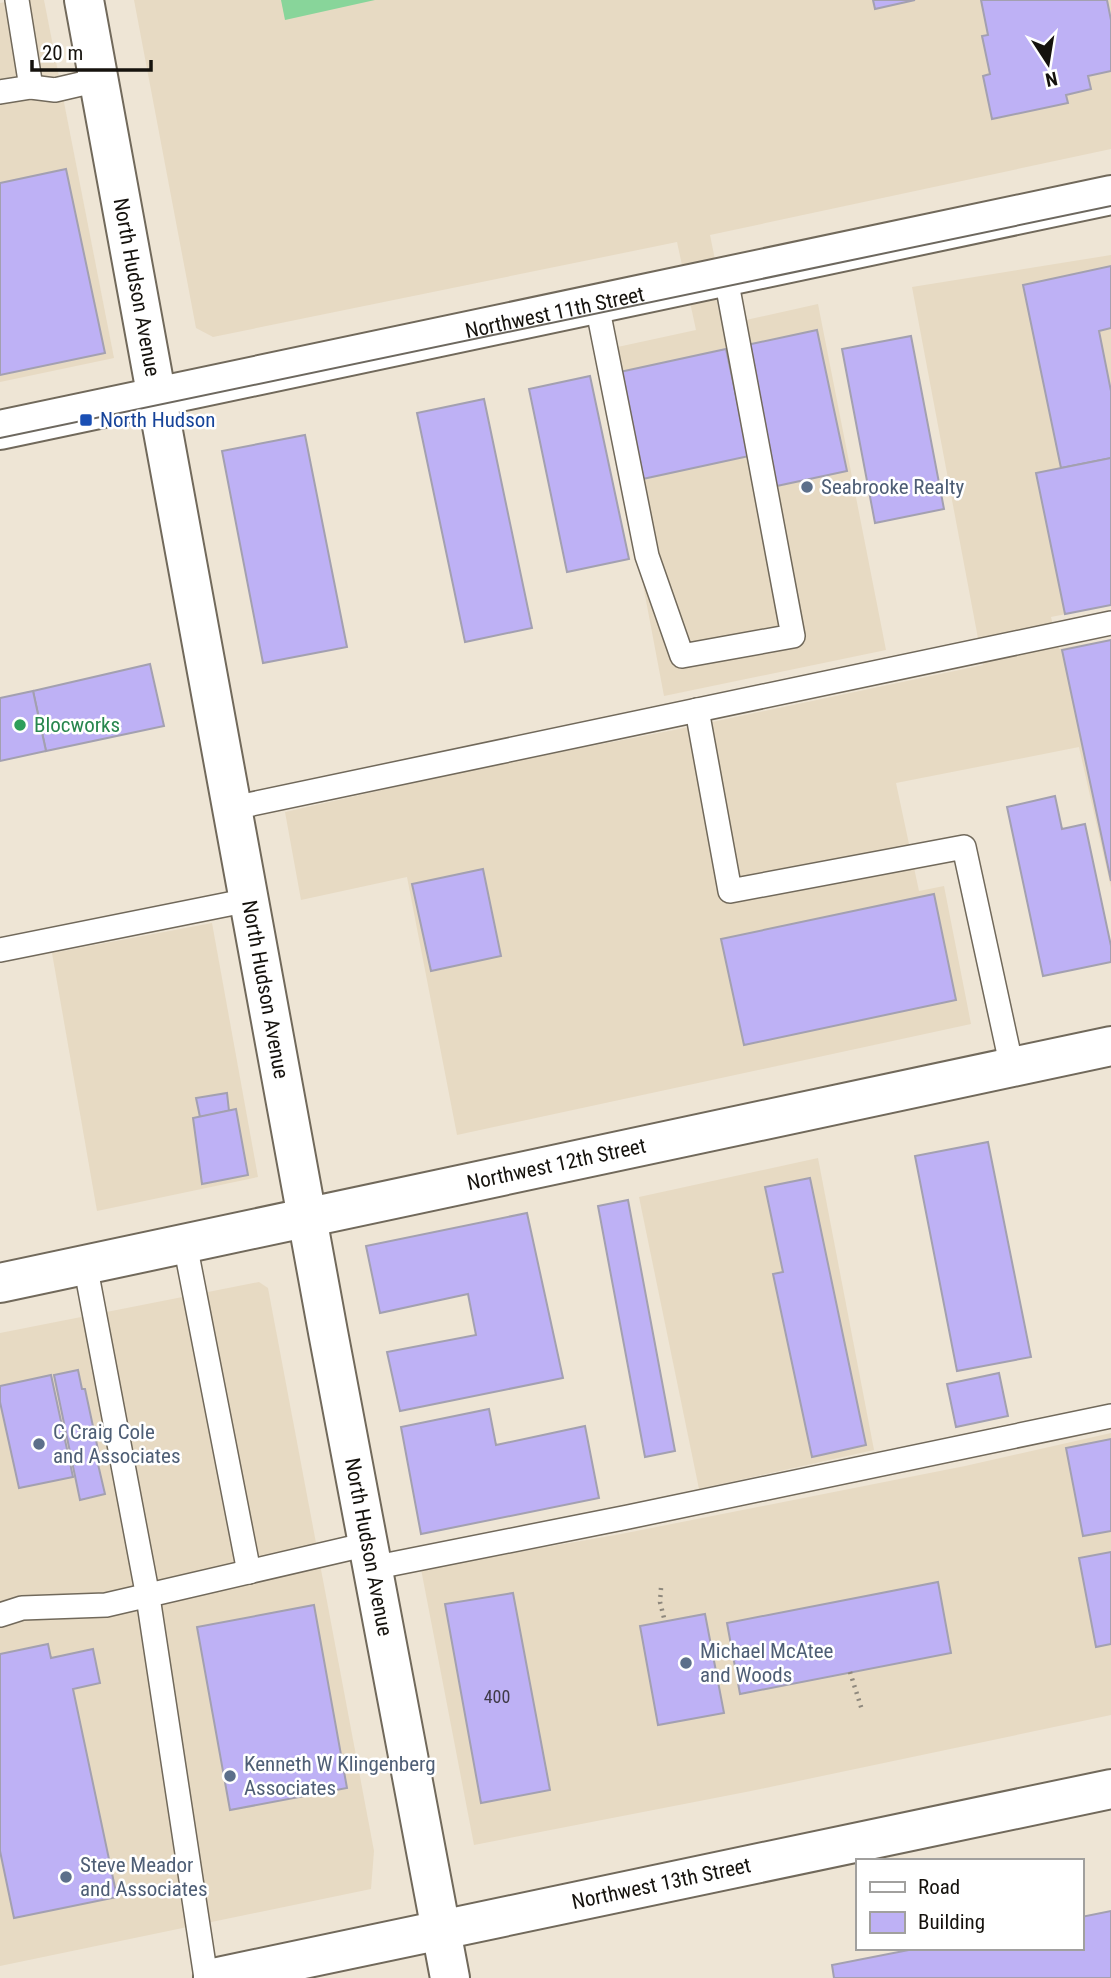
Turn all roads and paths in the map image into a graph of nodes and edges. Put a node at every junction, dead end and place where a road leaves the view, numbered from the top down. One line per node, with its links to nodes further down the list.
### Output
1 (17, 0): 4 (lane)
2 (84, 0): 3 (street, North Hudson Avenue)
3 (98, 80): 4 (lane); 9 (street, North Hudson Avenue)
4 (31, 88): 5 (lane)
5 (0, 92)
6 (1111, 195): 7 (street, Northwest 11th Street)
7 (726, 278): 8 (street, Northwest 11th Street); 8 (lane)
8 (597, 305): 9 (street, Northwest 11th Street)
9 (158, 398): 10 (street, Northwest 11th Street); 13 (street, North Hudson Avenue)
10 (0, 430)
11 (1111, 623): 12 (lane)
12 (697, 710): 13 (lane); 17 (lane)
13 (233, 808): 14 (street, North Hudson Avenue)
14 (249, 900): 15 (lane); 18 (street, North Hudson Avenue)
15 (0, 950)
16 (1111, 1046): 17 (street, Northwest 12th Street)
17 (1012, 1068): 18 (street, Northwest 12th Street)
18 (307, 1218): 19 (street, Northwest 12th Street); 23 (street, North Hudson Avenue)
19 (185, 1244): 20 (street, Northwest 12th Street); 24 (lane)
20 (85, 1265): 21 (street, Northwest 12th Street); 26 (lane)
21 (0, 1283)
22 (1111, 1416): 23 (lane)
23 (370, 1556): 24 (lane); 32 (street, North Hudson Avenue)
24 (249, 1572): 26 (lane)
25 (661, 1588): 28 (path)
26 (148, 1597): 27 (lane); 33 (lane)
27 (0, 1615)
28 (665, 1622)
29 (850, 1672): 30 (path)
30 (862, 1710)
31 (1111, 1788): 32 (street, Northwest 13th Street)
32 (441, 1930): 34 (street, Northwest 13th Street); 35 (street, North Hudson Avenue)
33 (206, 1978)
34 (213, 1978)
35 (450, 1978)

